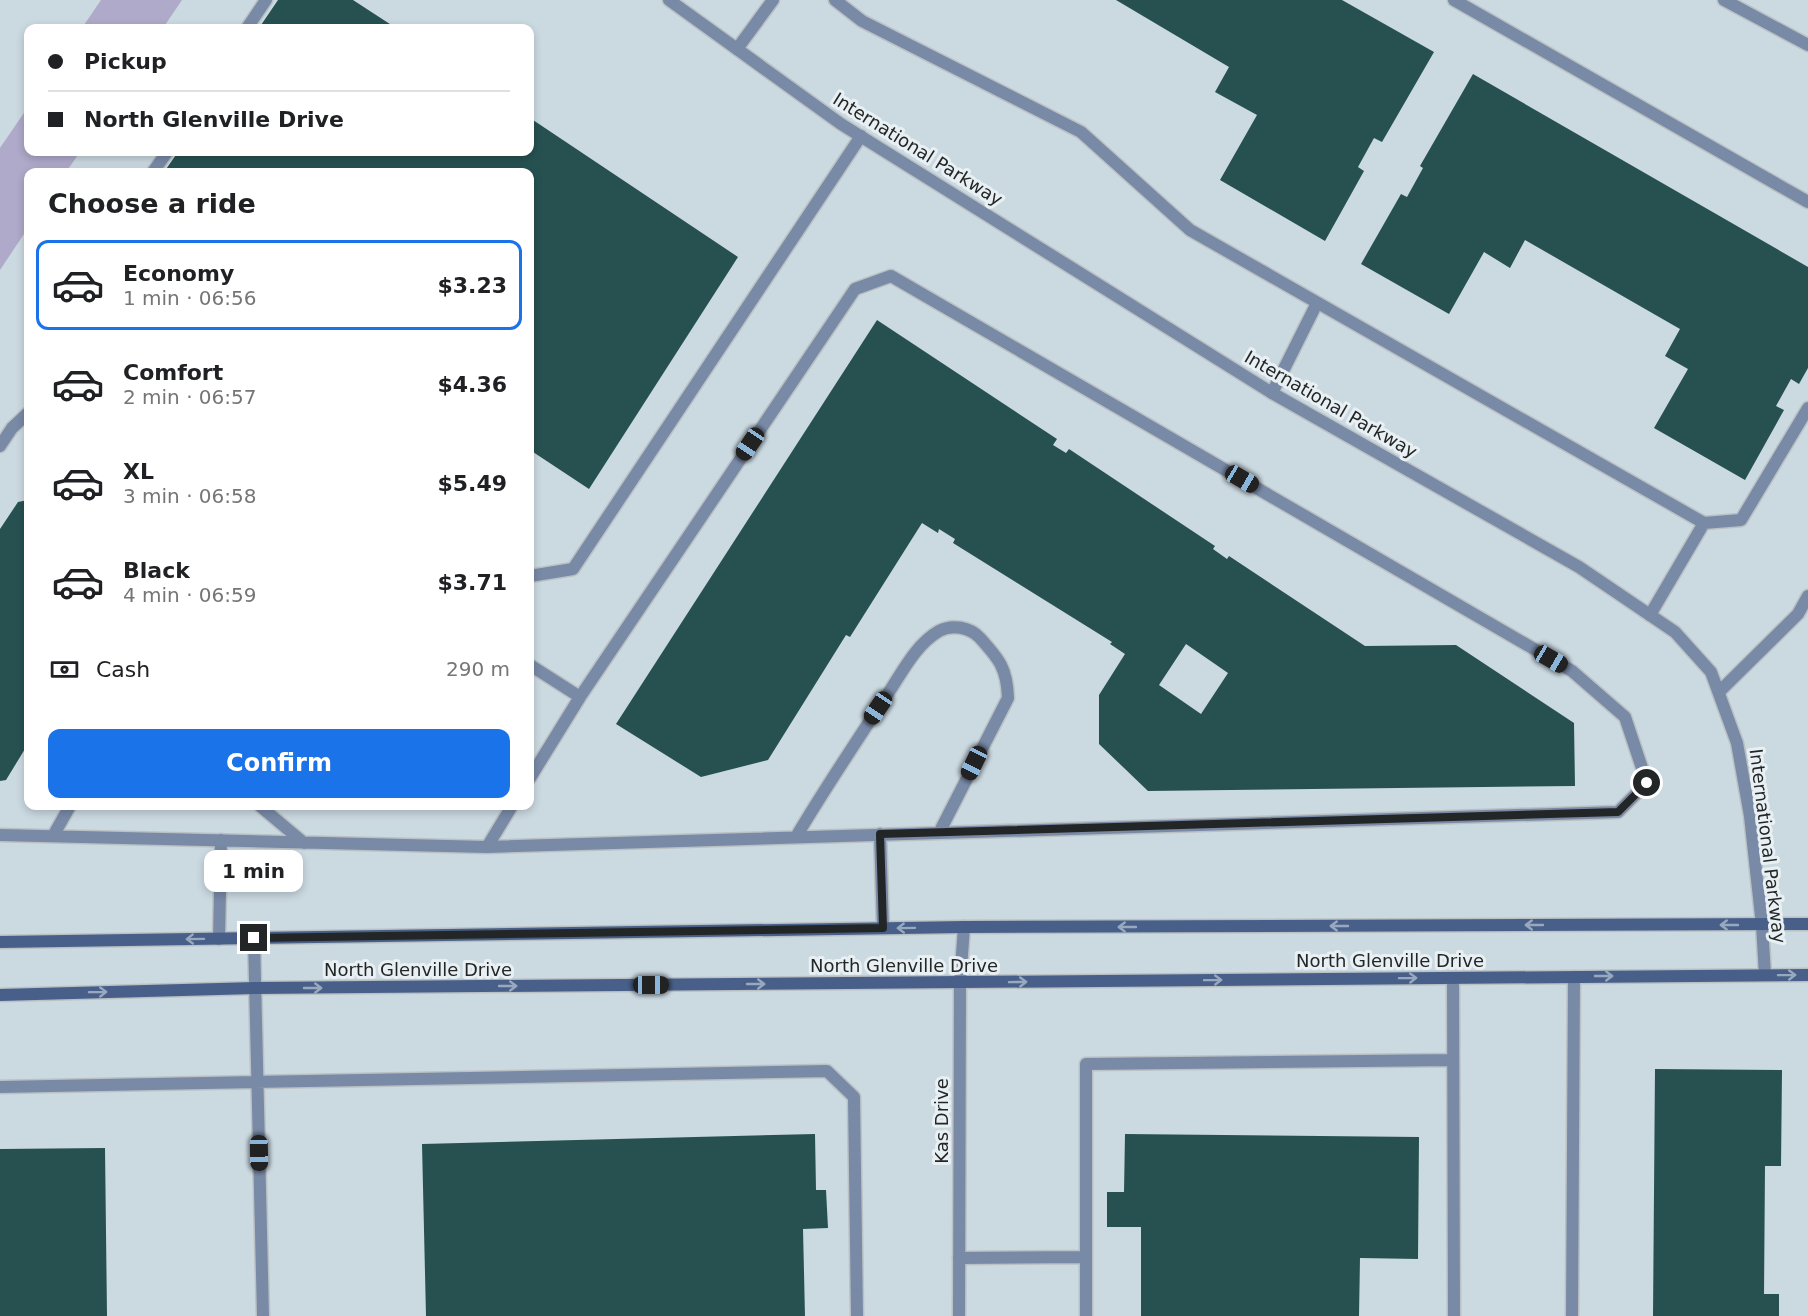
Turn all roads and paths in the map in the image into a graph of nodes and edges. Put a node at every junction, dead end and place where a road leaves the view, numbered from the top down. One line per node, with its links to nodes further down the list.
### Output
1 (266, 0): 7 (street)
2 (669, 0): 9 (street, International Parkway)
3 (773, 0): 9 (street)
4 (835, 0): 12 (street)
5 (1454, 0): 11 (street)
6 (1724, 0): 8 (street)
7 (250, 24)
8 (1808, 45)
9 (737, 49): 10 (street, International Parkway)
10 (861, 136): 13 (street, International Parkway); 18 (street)
11 (1808, 202)
12 (1317, 303): 13 (street); 17 (street)
13 (1272, 393): 20 (street, International Parkway)
14 (1808, 408): 17 (street)
15 (24, 417): 16 (street)
16 (0, 446)
17 (1704, 523): 20 (street)
18 (534, 575)
19 (1808, 596): 22 (street)
20 (1650, 615): 22 (street, International Parkway)
21 (534, 668): 23 (street)
22 (1719, 692): 36 (street, International Parkway)
23 (580, 697): 24 (street); 28 (street)
24 (534, 772)
25 (68, 810): 31 (street)
26 (265, 810): 34 (street)
27 (510, 810): 35 (street)
28 (939, 833): 29 (street); 32 (street)
29 (880, 834): 32 (street); 39 (street)
30 (0, 835): 31 (street)
31 (53, 836): 33 (street)
32 (796, 837): 35 (street)
33 (221, 840): 34 (street); 41 (street)
34 (304, 843): 35 (street)
35 (487, 847)
36 (1762, 924): 37 (street, North Glenville Drive); 38 (street, North Glenville Drive, one-way to 38); 43 (street, International Parkway)
37 (1808, 924)
38 (964, 927): 39 (street, North Glenville Drive, one-way to 39); 47 (street, Kas Drive)
39 (883, 928): 40 (street, North Glenville Drive)
40 (254, 938): 41 (street, North Glenville Drive); 48 (street)
41 (219, 939): 42 (street, North Glenville Drive, one-way to 42)
42 (0, 942)
43 (1765, 975): 44 (street, North Glenville Drive, one-way to 44); 45 (street, North Glenville Drive, one-way to 43)
44 (1808, 975)
45 (1574, 977): 46 (street, North Glenville Drive); 60 (street)
46 (1453, 978): 47 (street, North Glenville Drive, one-way to 46); 50 (street)
47 (960, 982): 48 (street, North Glenville Drive, one-way to 47); 54 (street, Kas Drive)
48 (255, 988): 49 (street, North Glenville Drive, one-way to 48); 51 (street)
49 (0, 994)
50 (1454, 1060): 53 (street); 59 (street)
51 (257, 1084): 52 (street); 55 (street); 56 (street)
52 (0, 1088)
53 (1086, 1257): 54 (street); 58 (street)
54 (959, 1258): 57 (street, Kas Drive)
55 (263, 1316)
56 (857, 1316)
57 (959, 1316)
58 (1086, 1316)
59 (1454, 1316)
60 (1572, 1316)

